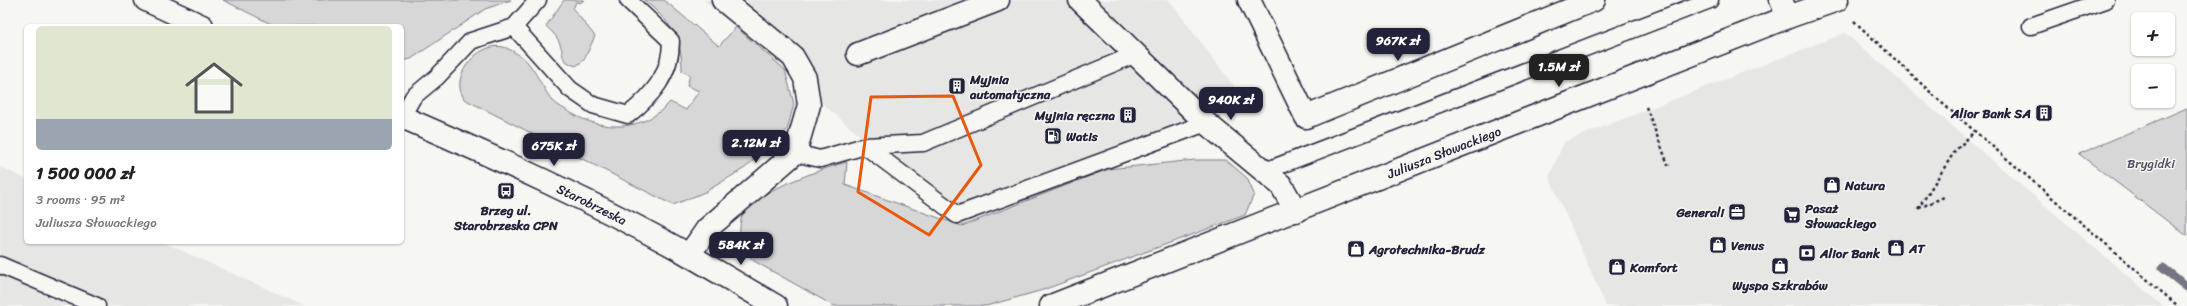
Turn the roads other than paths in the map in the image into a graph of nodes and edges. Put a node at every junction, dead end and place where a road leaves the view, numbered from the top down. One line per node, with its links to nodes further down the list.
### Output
1 (146, 0): 13 (street)
2 (538, 0): 15 (lane)
3 (628, 0): 15 (lane)
4 (723, 0): 22 (street)
5 (998, 0): 16 (street)
6 (1080, 0): 17 (street)
7 (1249, 0): 8 (street)
8 (1594, 0)
9 (1710, 0): 23 (lane)
10 (2106, 0): 14 (lane)
11 (1785, 8): 12 (street, Juliusza Słowackiego); 24 (street, Juliusza Słowackiego)
12 (1843, 8)
13 (198, 24)
14 (2031, 26)
15 (514, 27): 18 (lane)
16 (858, 54)
17 (1136, 54): 20 (street); 21 (lane)
18 (404, 113)
19 (404, 118): 25 (street, Starobrzeska)
20 (1206, 123): 21 (lane); 23 (street)
21 (865, 146): 22 (lane)
22 (795, 153): 25 (street)
23 (1265, 171): 24 (street)
24 (1296, 211): 29 (street, Juliusza Słowackiego)
25 (688, 255): 28 (street, Starobrzeska)
26 (0, 266): 27 (lane)
27 (97, 306)
28 (776, 306)
29 (1051, 306)

